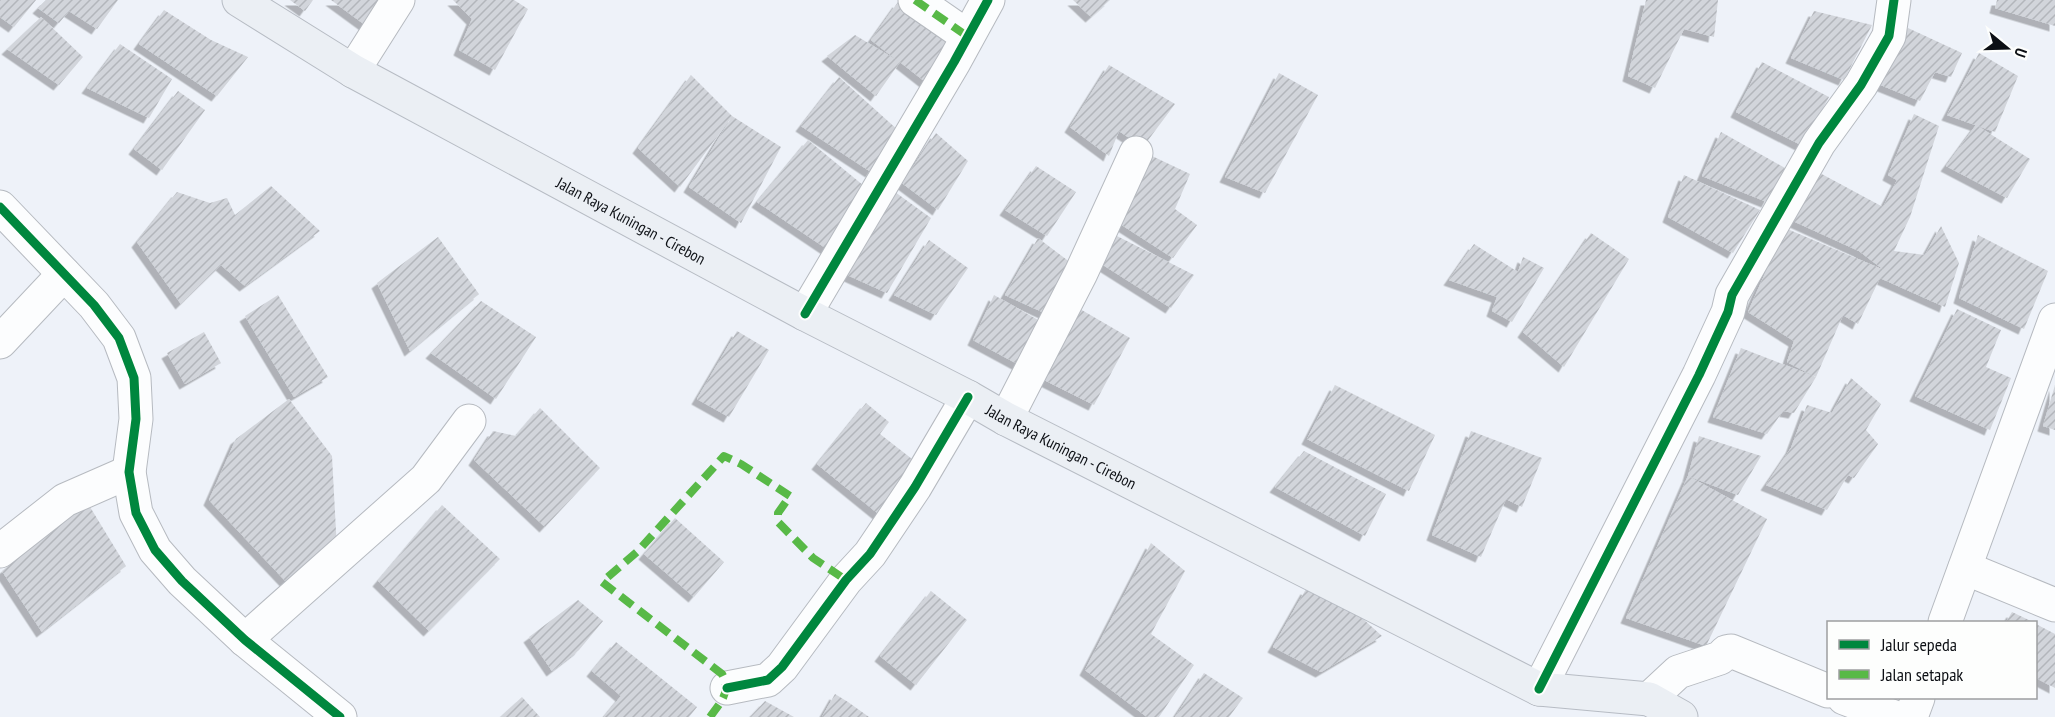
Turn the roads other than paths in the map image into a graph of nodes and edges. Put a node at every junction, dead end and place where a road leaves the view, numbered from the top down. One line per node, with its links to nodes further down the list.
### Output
1 (239, 0): 7 (highway, Jalan Raya Kuningan - Cirebon)
2 (398, 0): 7 (street)
3 (915, 0): 6 (street)
4 (988, 0): 6 (street)
5 (1894, 0): 24 (street)
6 (968, 36): 11 (street)
7 (353, 71): 11 (highway, Jalan Raya Kuningan - Cirebon)
8 (1136, 153): 15 (street)
9 (0, 207): 10 (street)
10 (64, 274): 13 (street); 17 (street)
11 (805, 314): 14 (highway, Jalan Raya Kuningan - Cirebon)
12 (2053, 333): 19 (street)
13 (0, 342)
14 (968, 397): 15 (highway, Jalan Raya Kuningan - Cirebon); 23 (street)
15 (1006, 419): 24 (highway, Jalan Raya Kuningan - Cirebon)
16 (469, 421): 22 (street)
17 (129, 472): 18 (street); 22 (street)
18 (0, 551)
19 (1965, 568): 20 (street); 21 (street)
20 (2055, 605)
21 (1945, 621)
22 (245, 640): 29 (street)
23 (727, 688)
24 (1539, 689): 26 (highway, Jalan Raya Kuningan - Cirebon)
25 (1827, 691): 26 (street)
26 (1649, 699): 30 (highway, Jalan Raya Kuningan - Cirebon)
27 (1847, 699): 31 (street)
28 (1918, 699): 32 (street)
29 (340, 717)
30 (1681, 717)
31 (1894, 717)
32 (1911, 717)

